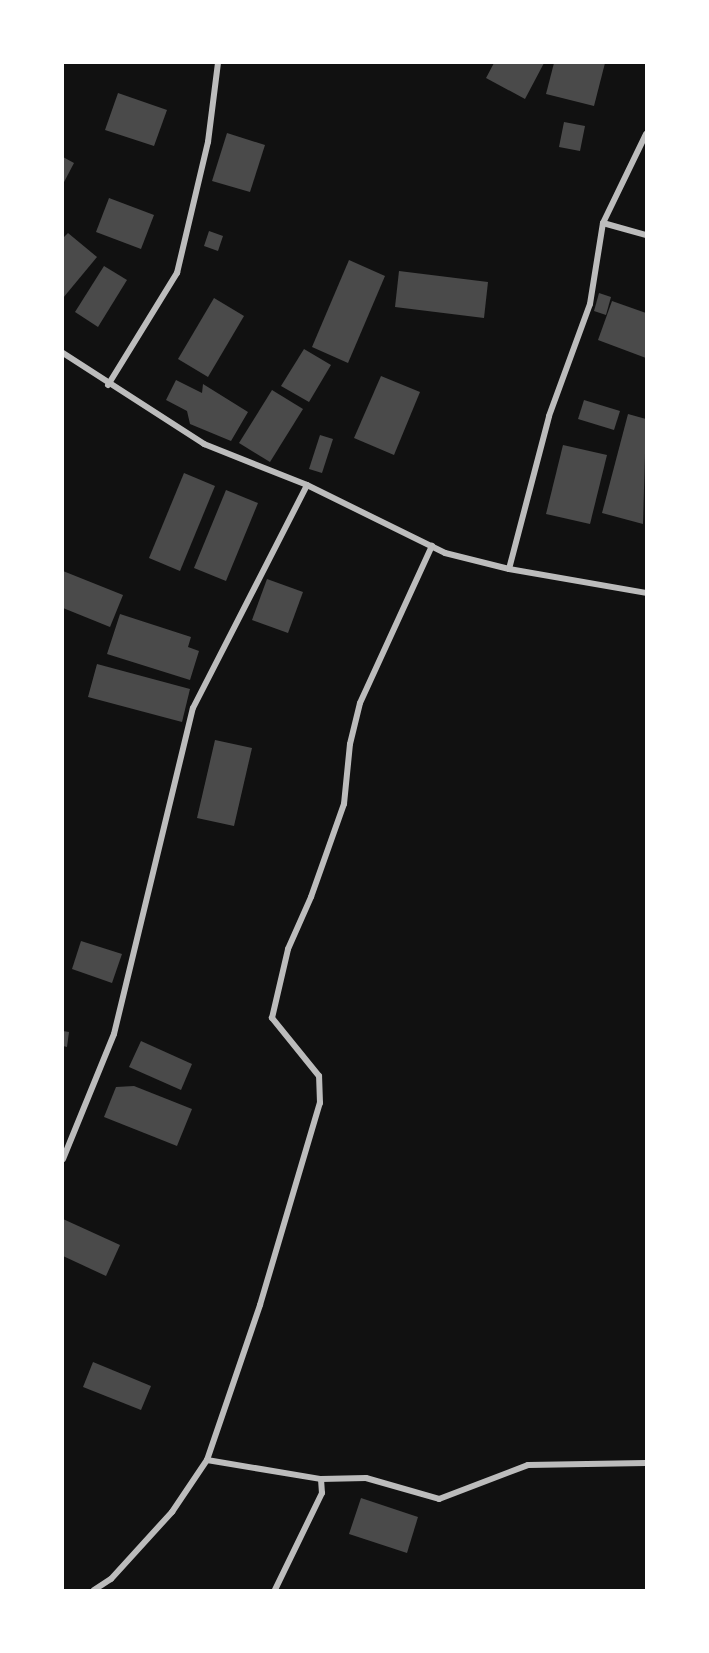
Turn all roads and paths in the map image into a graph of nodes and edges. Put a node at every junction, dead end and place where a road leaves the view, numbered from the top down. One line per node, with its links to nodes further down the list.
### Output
1 (218, 63): 6 (street)
2 (646, 134): 3 (street)
3 (603, 223): 4 (street); 9 (street)
4 (646, 235)
5 (63, 353): 6 (street)
6 (108, 385): 7 (street)
7 (307, 485): 8 (street); 11 (street)
8 (432, 546): 9 (street); 12 (street)
9 (509, 569): 10 (street)
10 (646, 593)
11 (63, 1159)
12 (207, 1460): 14 (street); 15 (street)
13 (646, 1463): 14 (street)
14 (321, 1479): 16 (street)
15 (94, 1590)
16 (275, 1590)

